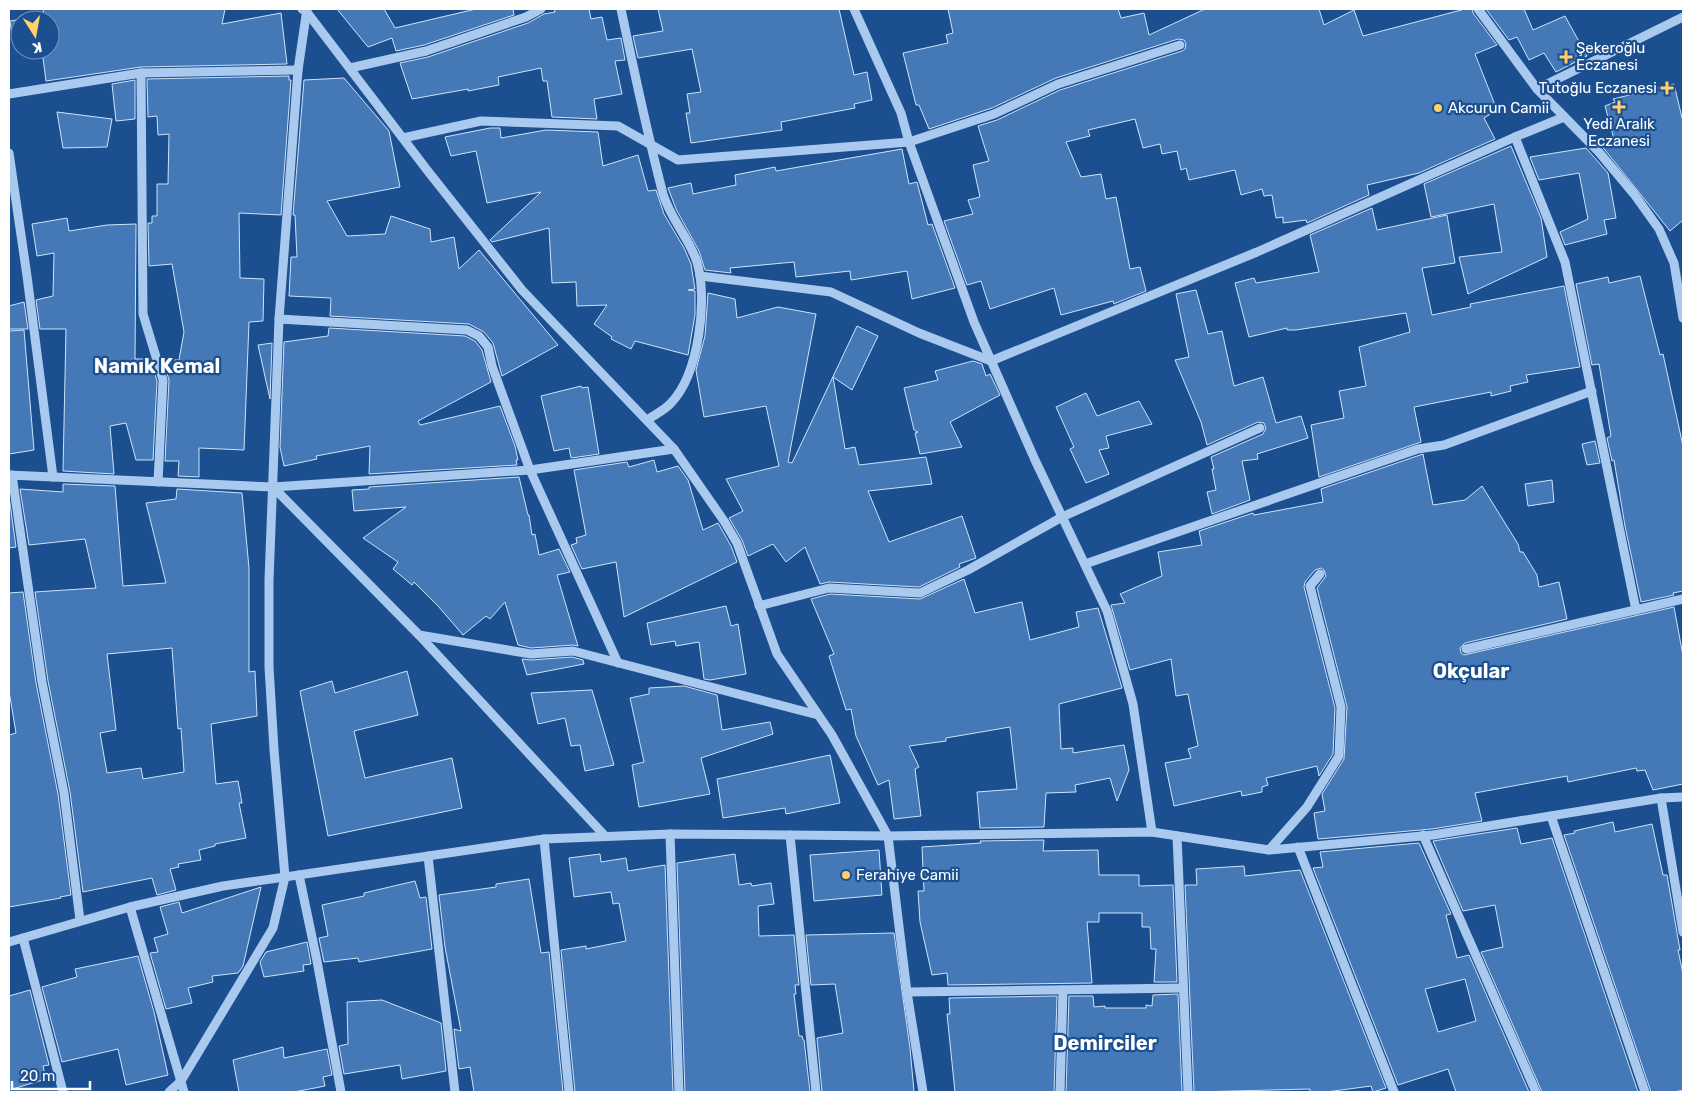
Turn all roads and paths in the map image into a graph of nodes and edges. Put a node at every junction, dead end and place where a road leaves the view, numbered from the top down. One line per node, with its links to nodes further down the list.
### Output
1 (305, 9): 9 (street); 10 (street)
2 (541, 9): 6 (street)
3 (621, 9): 18 (street)
4 (854, 9): 17 (street)
5 (1478, 9): 12 (street)
6 (525, 13): 9 (street)
7 (1683, 17): 12 (street)
8 (1180, 45): 17 (street)
9 (350, 68): 16 (street)
10 (298, 70): 11 (street); 22 (street)
11 (141, 73): 13 (street); 31 (street)
12 (1537, 89): 14 (street)
13 (9, 94)
14 (1564, 117): 15 (street); 21 (street)
15 (1516, 137): 23 (street); 24 (street)
16 (403, 138): 18 (street); 25 (street)
17 (909, 142): 18 (street); 23 (street)
18 (650, 144): 20 (street)
19 (9, 152): 30 (street)
20 (700, 276): 23 (street); 25 (street)
21 (1683, 318)
22 (279, 319): 28 (street); 32 (street)
23 (991, 361): 33 (street)
24 (1592, 391): 34 (street); 38 (street)
25 (647, 420): 27 (street)
26 (1260, 428): 33 (street)
27 (674, 449): 28 (street); 37 (street)
28 (530, 470): 32 (street); 41 (street)
29 (11, 475): 30 (street); 60 (street)
30 (53, 477): 31 (street)
31 (158, 482): 32 (street)
32 (273, 487): 39 (street); 58 (street)
33 (1062, 517): 34 (street); 37 (street)
34 (1085, 564): 46 (street)
35 (1320, 574): 55 (street)
36 (1683, 599): 38 (street)
37 (759, 606): 42 (street)
38 (1636, 610): 40 (street)
39 (419, 635): 41 (street); 49 (street)
40 (1466, 649)
41 (618, 663): 42 (street)
42 (818, 715): 50 (street)
43 (1683, 797): 44 (street)
44 (1661, 798): 45 (street); 61 (street)
45 (1552, 816): 52 (street); 81 (street)
46 (1152, 832): 50 (street); 51 (street)
47 (670, 834): 48 (street); 49 (street); 74 (street)
48 (790, 835): 50 (street); 75 (street)
49 (605, 836): 53 (street)
50 (888, 836): 66 (street)
51 (1177, 836): 55 (street); 64 (street)
52 (1423, 836): 54 (street); 80 (street)
53 (544, 839): 56 (street); 73 (street)
54 (1298, 848): 55 (street); 79 (street)
55 (1269, 850)
56 (428, 856): 57 (street); 72 (street)
57 (299, 875): 58 (street); 71 (street)
58 (285, 877): 59 (street); 67 (street)
59 (130, 907): 60 (street); 67 (street)
60 (80, 920): 62 (street)
61 (1683, 932)
62 (23, 938): 63 (street); 68 (street)
63 (9, 942)
64 (1184, 988): 65 (street); 78 (street)
65 (1062, 990): 66 (street); 77 (street)
66 (907, 992): 76 (street)
67 (181, 1081): 69 (street); 70 (street)
68 (63, 1092)
69 (169, 1092)
70 (184, 1092)
71 (341, 1092)
72 (455, 1092)
73 (569, 1092)
74 (679, 1092)
75 (816, 1092)
76 (923, 1092)
77 (1060, 1092)
78 (1188, 1092)
79 (1394, 1092)
80 (1536, 1092)
81 (1645, 1092)

